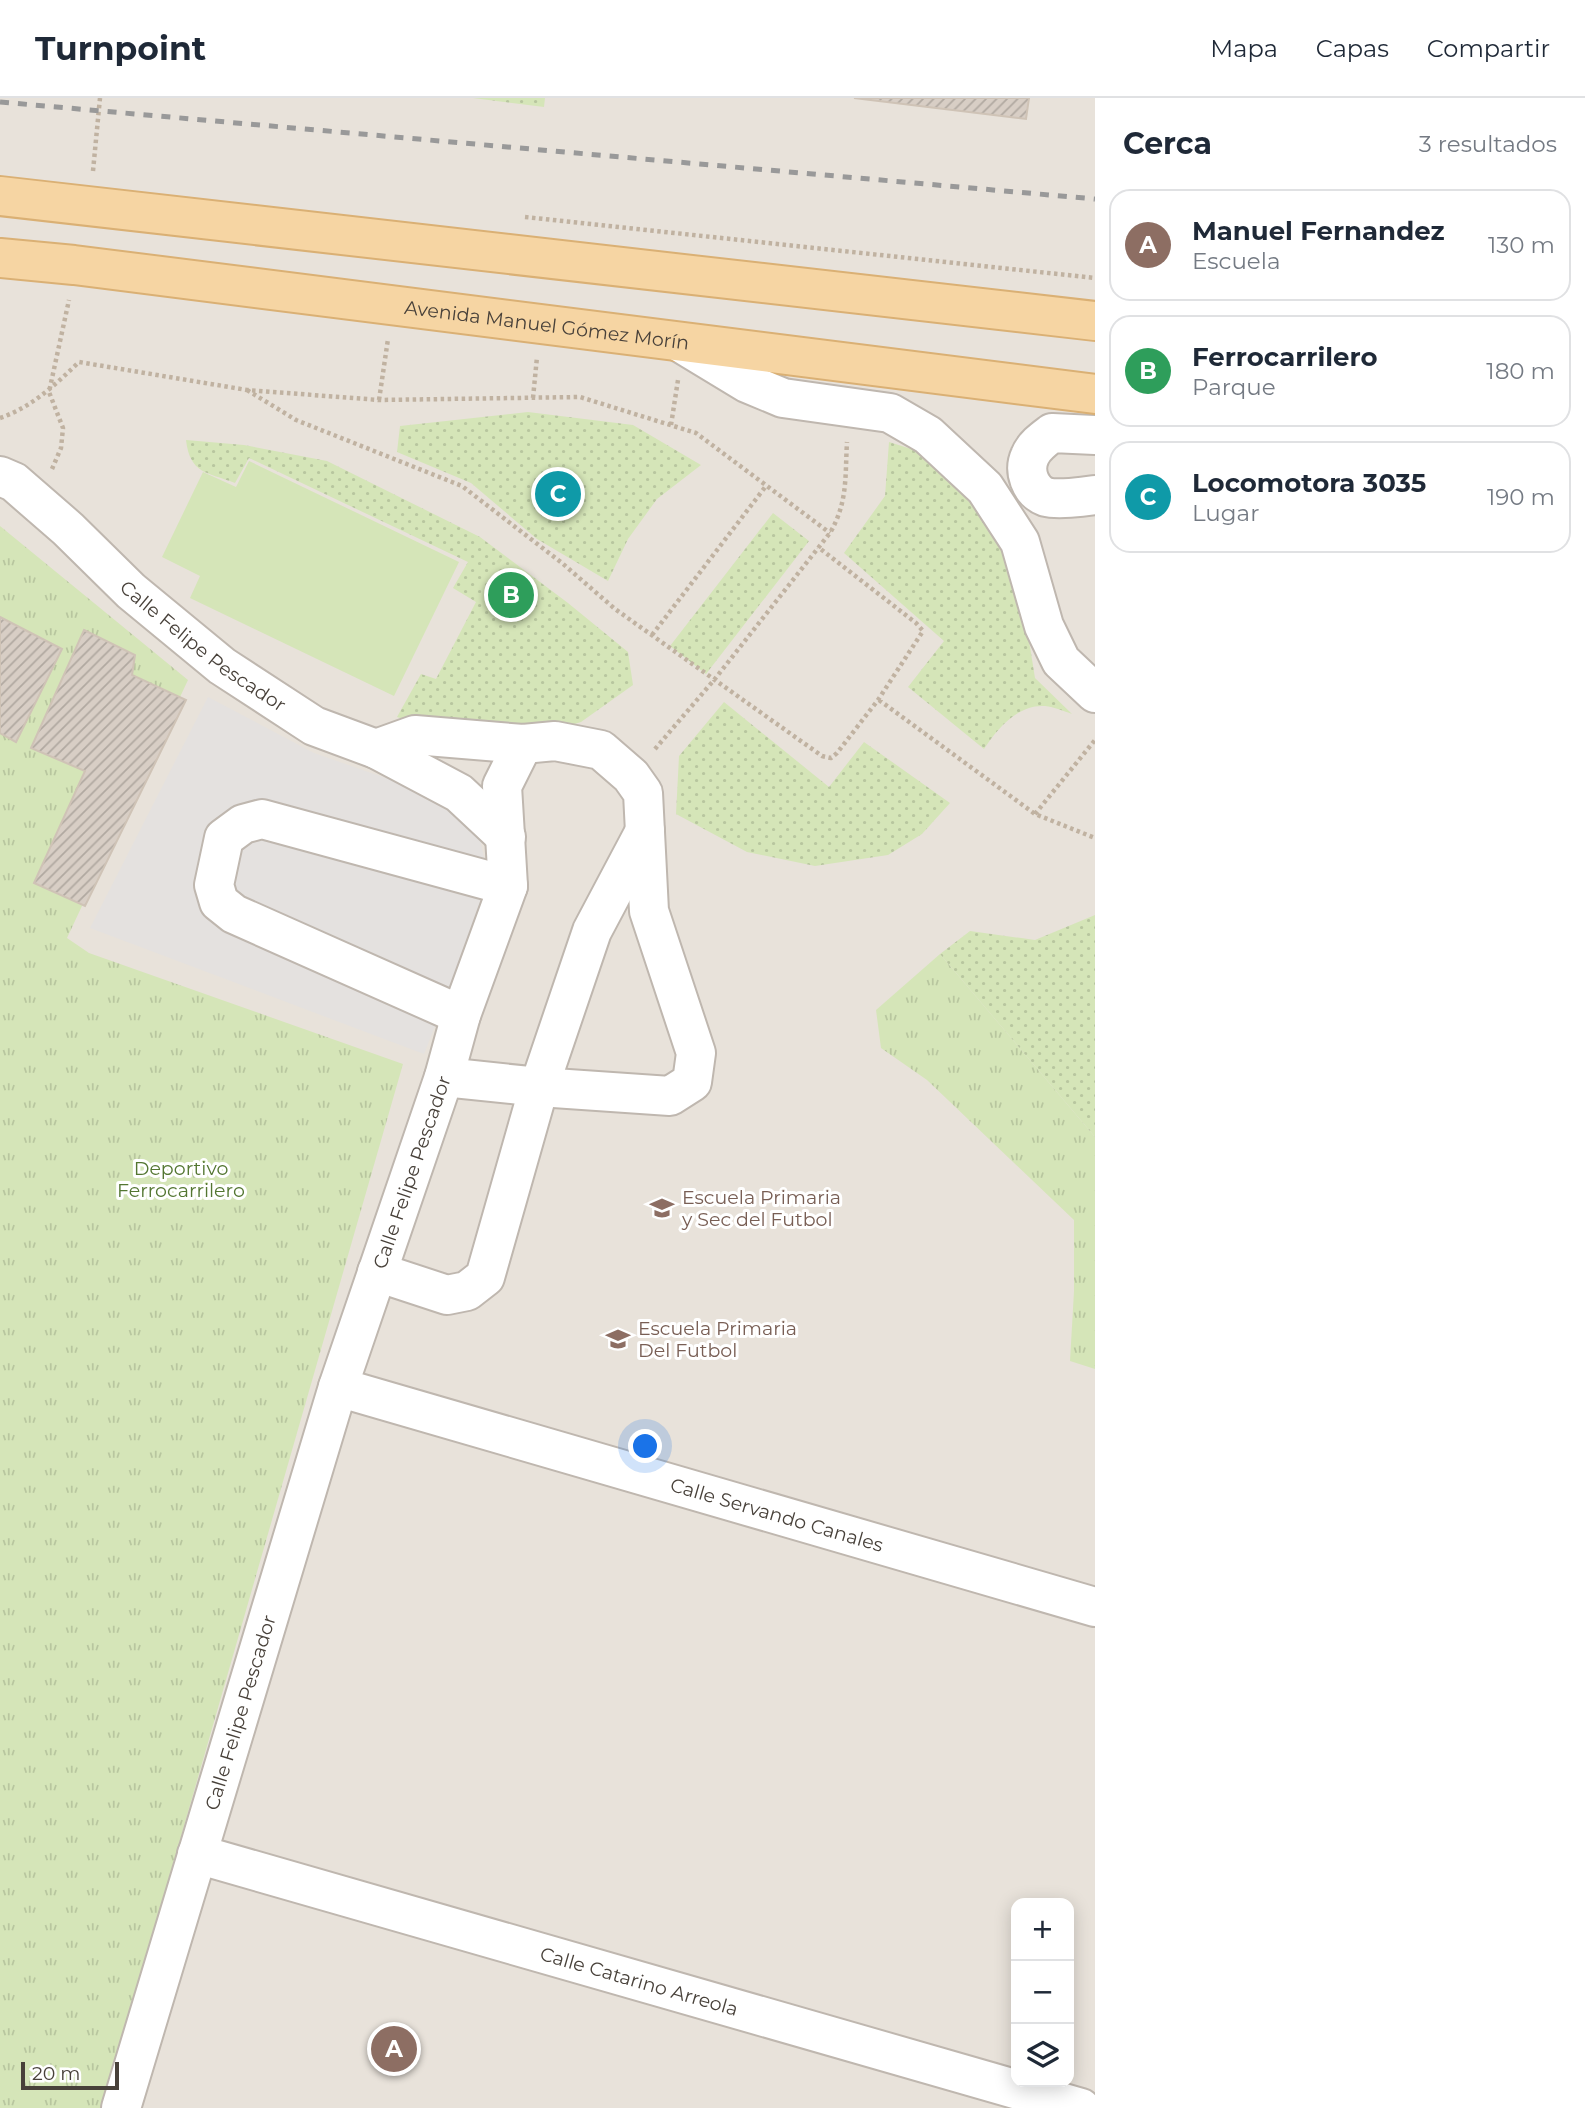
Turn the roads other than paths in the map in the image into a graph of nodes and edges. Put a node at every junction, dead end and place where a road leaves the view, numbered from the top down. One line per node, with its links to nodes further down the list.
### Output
1 (0, 196): 3 (main road)
2 (0, 258): 4 (main road, Avenida Manuel Gómez Morín)
3 (1095, 321)
4 (681, 343): 5 (main road, Avenida Manuel Gómez Morín); 9 (street)
5 (1095, 394)
6 (1095, 435): 8 (street)
7 (0, 476): 11 (street, Calle Felipe Pescador)
8 (1095, 495)
9 (1095, 693)
10 (523, 744): 11 (street); 12 (street); 13 (street)
11 (376, 749): 13 (street, Calle Felipe Pescador)
12 (646, 829): 17 (street); 17 (street)
13 (506, 837): 14 (street, Calle Felipe Pescador)
14 (508, 886): 15 (street, Calle Felipe Pescador); 15 (street)
15 (461, 1015): 16 (street, Calle Felipe Pescador)
16 (444, 1077): 17 (street); 18 (street, Calle Felipe Pescador)
17 (539, 1087): 18 (street)
18 (377, 1272): 19 (street, Calle Felipe Pescador)
19 (338, 1387): 20 (street, Calle Servando Canales); 21 (street, Calle Felipe Pescador)
20 (1095, 1607)
21 (197, 1854): 22 (street, Calle Felipe Pescador); 23 (street, Calle Catarino Arreola)
22 (121, 2108)
23 (1082, 2108)

